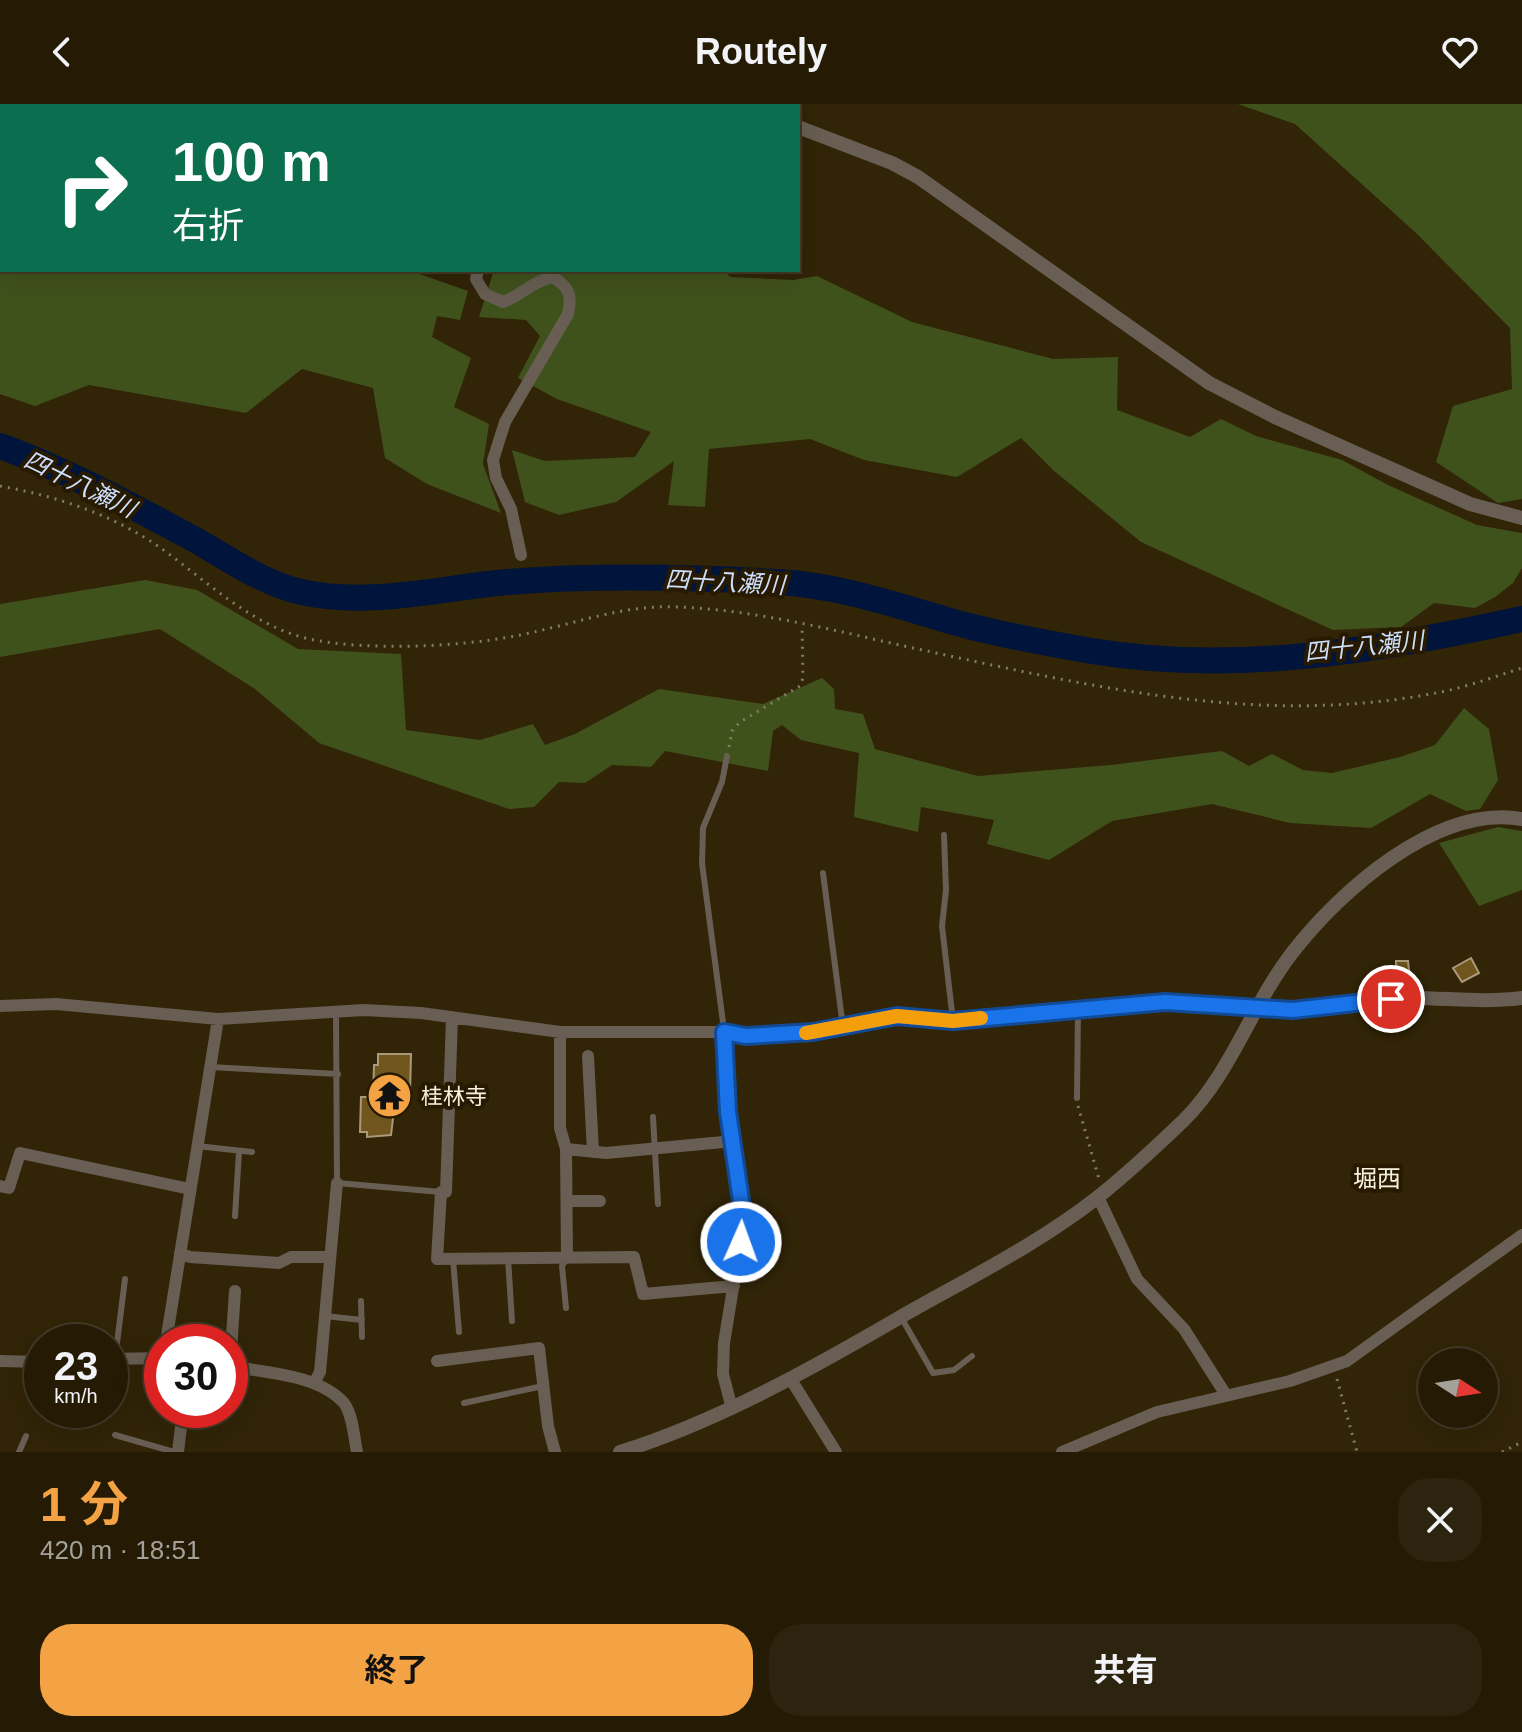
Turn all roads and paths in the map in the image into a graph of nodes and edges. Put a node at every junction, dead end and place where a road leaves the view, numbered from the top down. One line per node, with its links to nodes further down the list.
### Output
1 (800, 128): 4 (street)
2 (478, 272): 5 (street)
3 (0, 486): 6 (path)
4 (1522, 518)
5 (521, 555)
6 (802, 625): 7 (path); 8 (path)
7 (1522, 668)
8 (727, 756): 22 (lane)
9 (1522, 819): 14 (street)
10 (944, 835): 19 (lane)
11 (823, 873): 20 (lane)
12 (1522, 998): 14 (street)
13 (0, 1006): 18 (street)
14 (1259, 1007): 15 (street); 41 (street)
15 (1078, 1009): 19 (street); 26 (lane)
16 (336, 1013): 17 (street); 18 (street); 25 (lane)
17 (452, 1017): 21 (street); 40 (street)
18 (218, 1019): 24 (street)
19 (953, 1021): 20 (street)
20 (843, 1027): 22 (street)
21 (560, 1032): 22 (street); 30 (street)
22 (724, 1032): 28 (street)
23 (588, 1056): 35 (street)
24 (210, 1067): 25 (lane); 29 (street)
25 (338, 1074): 37 (lane)
26 (1077, 1098): 41 (path)
27 (653, 1117): 32 (lane)
28 (734, 1141): 32 (street); 53 (street)
29 (197, 1146): 33 (lane); 39 (street)
30 (566, 1149): 35 (street); 42 (street)
31 (5, 1150): 36 (street)
32 (654, 1150): 35 (street); 44 (lane)
33 (239, 1152): 34 (lane); 45 (lane)
34 (252, 1152)
35 (593, 1152)
36 (20, 1153): 38 (street); 39 (street)
37 (337, 1183): 40 (lane); 48 (street)
38 (0, 1186)
39 (190, 1189): 47 (street)
40 (441, 1192): 51 (street)
41 (1101, 1195): 58 (street); 75 (street)
42 (567, 1201): 43 (street); 50 (street)
43 (600, 1201)
44 (658, 1204)
45 (235, 1216)
46 (1522, 1235): 70 (street)
47 (180, 1253): 48 (street); 62 (street)
48 (329, 1257): 57 (street)
49 (508, 1258): 50 (street); 51 (street); 60 (lane)
50 (567, 1258): 53 (street); 56 (lane)
51 (453, 1259): 64 (lane)
52 (125, 1279): 61 (lane)
53 (734, 1286): 77 (street)
54 (235, 1291): 63 (street)
55 (361, 1301): 59 (lane)
56 (566, 1308)
57 (324, 1316): 59 (lane); 73 (street)
58 (901, 1317): 66 (lane); 72 (street)
59 (362, 1320): 65 (lane)
60 (512, 1321)
61 (118, 1324)
62 (169, 1324)
63 (237, 1324)
64 (459, 1332)
65 (362, 1337)
66 (972, 1356)
67 (0, 1361): 69 (street)
68 (437, 1361): 74 (street)
69 (24, 1362)
70 (1334, 1367): 75 (street); 82 (path)
71 (248, 1370): 73 (street)
72 (790, 1378): 77 (street); 88 (street)
73 (314, 1383): 85 (street)
74 (544, 1386): 76 (lane); 86 (street)
75 (1226, 1395): 89 (street)
76 (464, 1403)
77 (731, 1405): 87 (street)
78 (180, 1428): 84 (street)
79 (115, 1435): 84 (lane)
80 (26, 1436): 83 (lane)
81 (1522, 1442): 91 (path)
82 (1356, 1450): 90 (path)
83 (19, 1452)
84 (176, 1452)
85 (357, 1452)
86 (555, 1452)
87 (620, 1452)
88 (834, 1452)
89 (1062, 1452)
90 (1348, 1452)
91 (1502, 1452)

